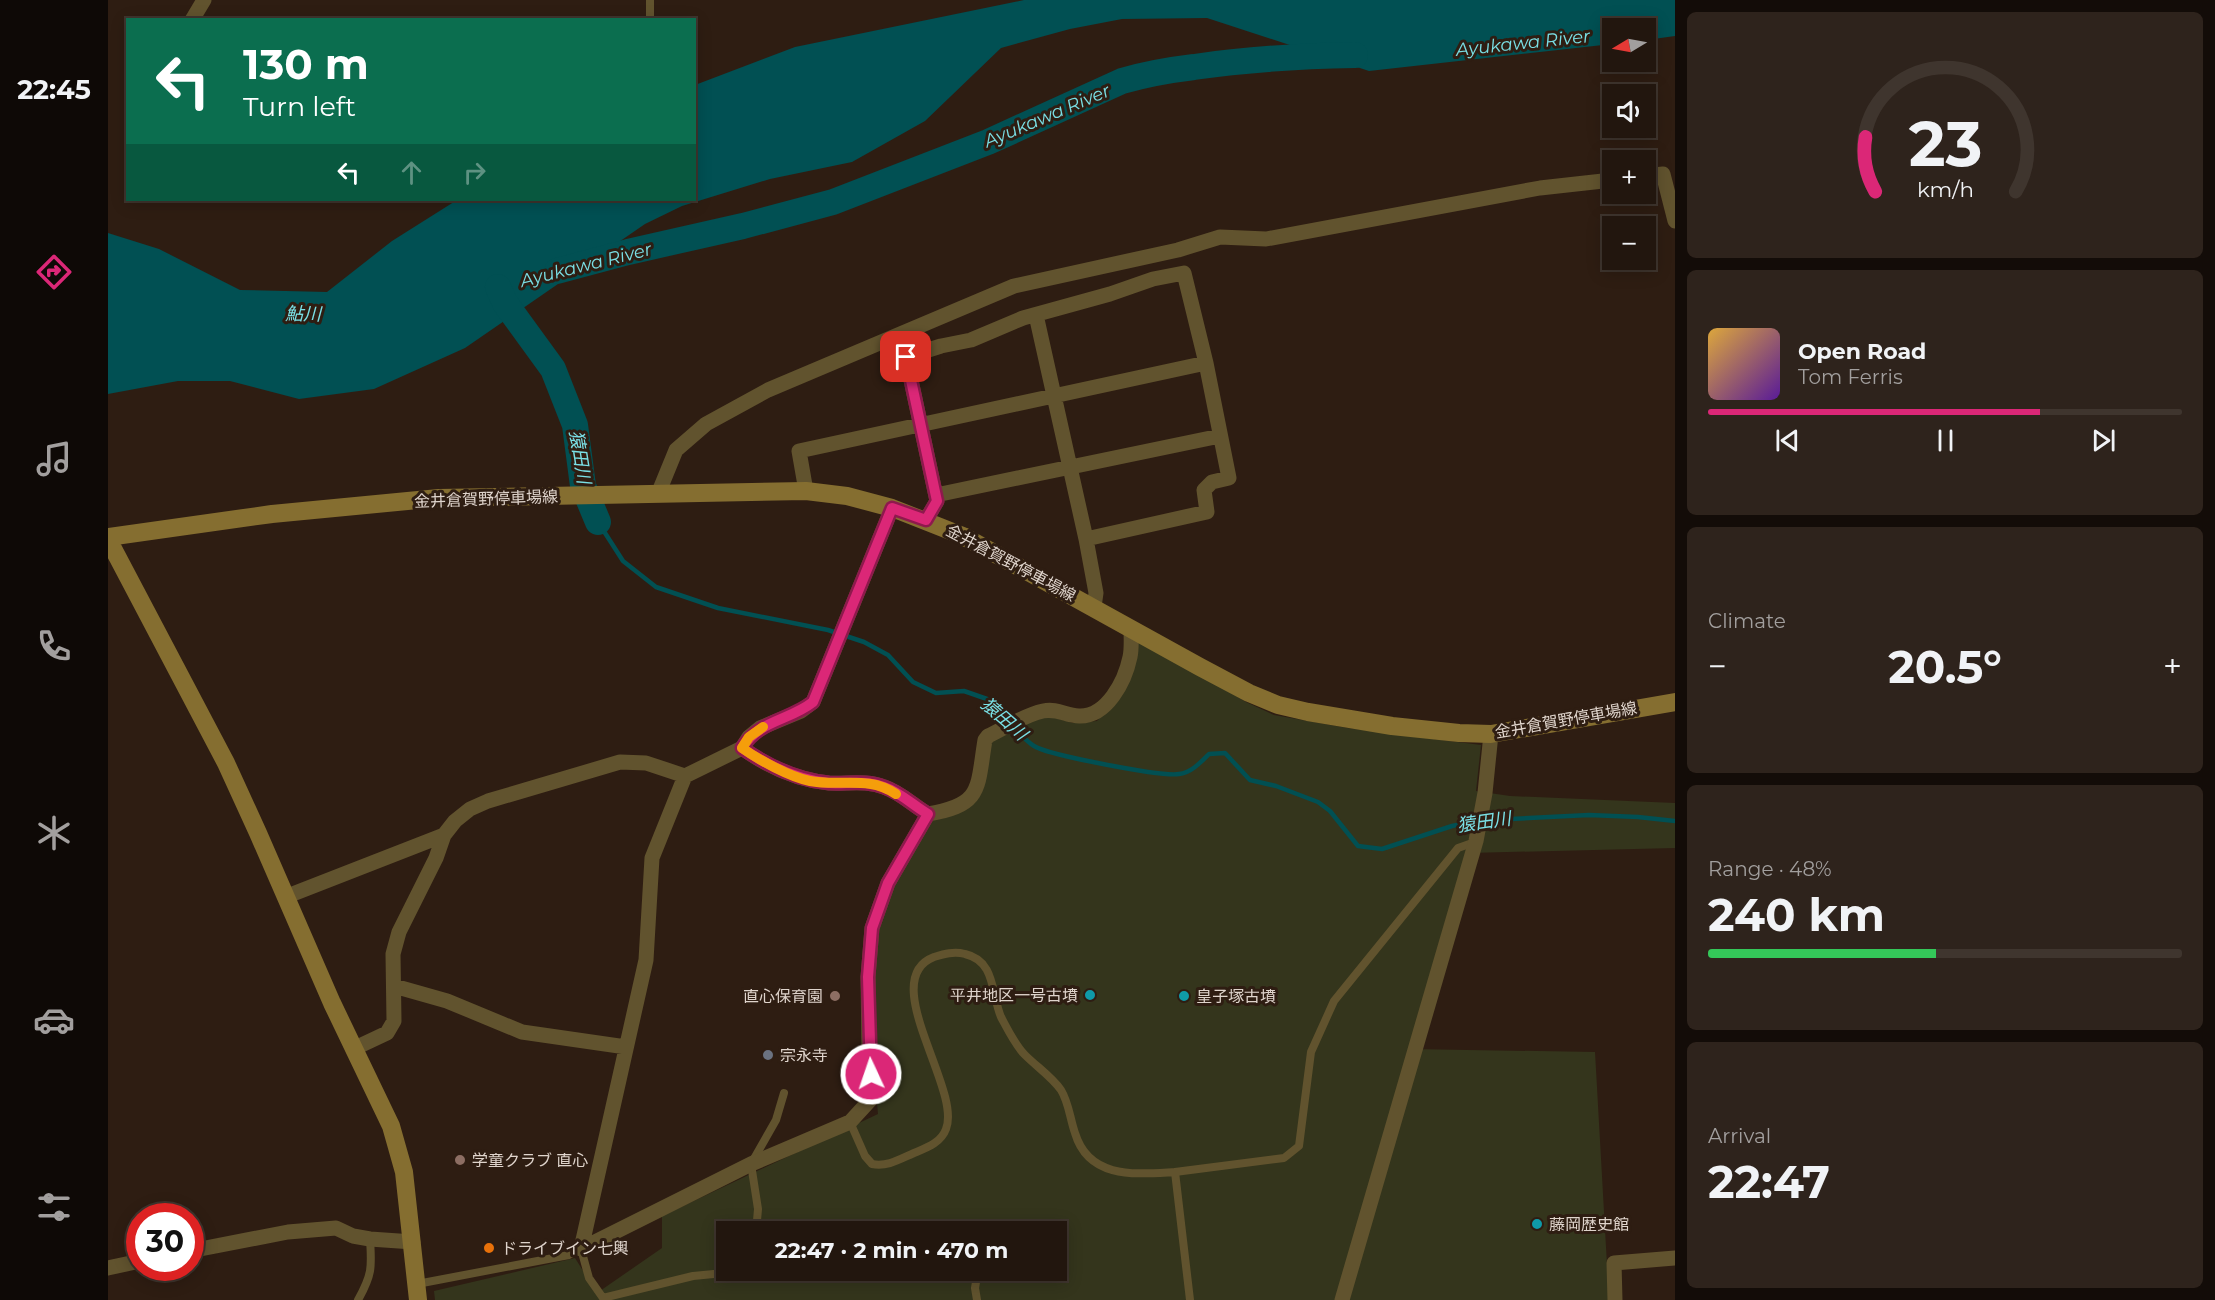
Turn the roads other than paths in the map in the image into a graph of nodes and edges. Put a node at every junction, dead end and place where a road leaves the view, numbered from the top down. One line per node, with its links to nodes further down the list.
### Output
1 (204, 0): 3 (street)
2 (650, 0): 4 (lane)
3 (193, 18)
4 (650, 18)
5 (1656, 175): 7 (street)
6 (1602, 181): 15 (street)
7 (1675, 220)
8 (1036, 315): 9 (street); 10 (street); 11 (street)
9 (1206, 363): 10 (street); 12 (street)
10 (1054, 396): 11 (street); 13 (street)
11 (921, 425): 14 (street); 16 (street)
12 (1220, 435): 13 (street); 20 (street)
13 (1070, 466): 16 (street); 20 (street)
14 (806, 490): 15 (main road, 金井倉賀野停車場線); 17 (main road, 金井倉賀野停車場線)
15 (658, 494): 19 (main road, 金井倉賀野停車場線)
16 (936, 495): 18 (street)
17 (892, 508): 18 (main road, 金井倉賀野停車場線); 25 (street)
18 (926, 520): 21 (main road, 金井倉賀野停車場線)
19 (108, 538): 30 (main road)
20 (1086, 539): 21 (street)
21 (1094, 607): 22 (main road, 金井倉賀野停車場線)
22 (1131, 629): 24 (main road, 金井倉賀野停車場線); 27 (street)
23 (1675, 702): 24 (main road, 金井倉賀野停車場線)
24 (1491, 734): 29 (street)
25 (742, 748): 26 (street); 27 (street)
26 (685, 776): 28 (street); 32 (street)
27 (928, 814): 35 (street)
28 (444, 835): 30 (street); 31 (street)
29 (1477, 838): 37 (lane); 52 (street)
30 (285, 897): 33 (main road)
31 (394, 986): 32 (street); 33 (street)
32 (626, 1047): 42 (street)
33 (353, 1049): 40 (main road)
34 (784, 1093): 36 (lane)
35 (850, 1122): 36 (street); 37 (lane)
36 (751, 1164): 38 (lane); 42 (street)
37 (1175, 1172): 51 (lane)
38 (757, 1221)
39 (370, 1239): 40 (street); 41 (street); 49 (lane)
40 (413, 1242): 48 (main road)
41 (204, 1248)
42 (581, 1249): 46 (lane); 48 (lane)
43 (1675, 1257): 53 (street)
44 (126, 1264): 45 (street)
45 (108, 1268)
46 (716, 1274)
47 (976, 1281): 50 (lane)
48 (417, 1292)
49 (358, 1300)
50 (976, 1300)
51 (1190, 1300)
52 (1342, 1300)
53 (1615, 1300)

